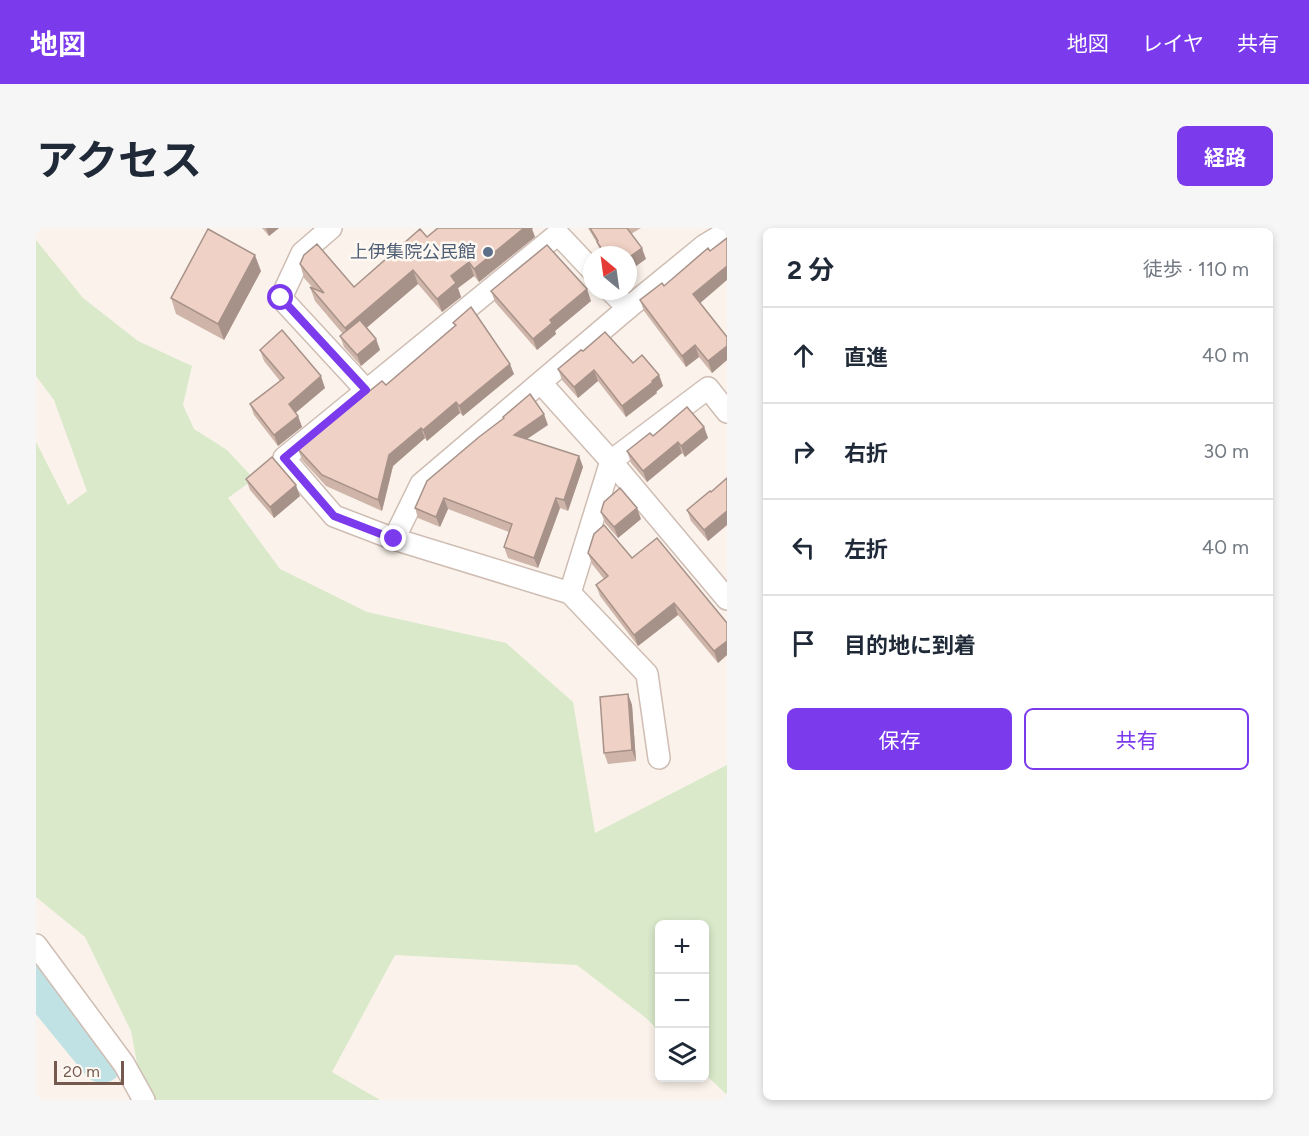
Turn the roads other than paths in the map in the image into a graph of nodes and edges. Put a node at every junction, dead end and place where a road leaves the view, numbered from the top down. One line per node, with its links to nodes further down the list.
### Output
1 (331, 228): 7 (street)
2 (727, 232): 5 (street)
3 (583, 260): 7 (street)
4 (620, 300): 5 (street)
5 (628, 308): 6 (street)
6 (541, 383): 9 (street); 10 (street)
7 (366, 390): 10 (street)
8 (727, 412): 9 (street)
9 (611, 461): 11 (street); 12 (street)
10 (394, 539): 11 (street)
11 (570, 593): 13 (street)
12 (727, 599)
13 (659, 759)
14 (36, 945): 15 (street)
15 (144, 1100)

